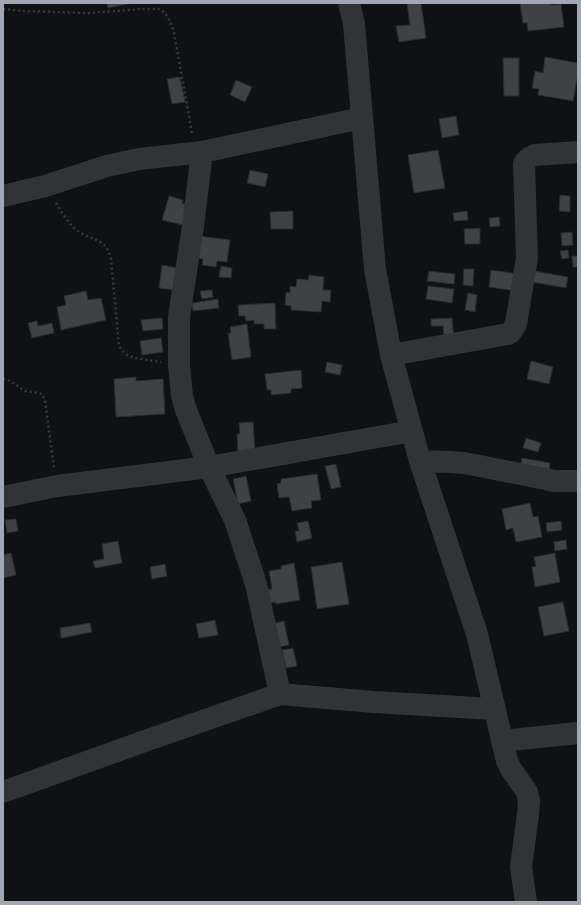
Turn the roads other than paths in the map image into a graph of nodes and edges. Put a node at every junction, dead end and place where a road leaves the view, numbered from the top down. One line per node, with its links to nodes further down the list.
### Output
1 (349, 3): 2 (street)
2 (362, 118): 3 (street); 6 (street)
3 (199, 152): 5 (street); 9 (street)
4 (578, 152): 6 (street)
5 (3, 196)
6 (391, 355): 7 (street)
7 (412, 430): 8 (street); 9 (street)
8 (420, 461): 10 (street); 13 (street)
9 (209, 467): 11 (street); 12 (street)
10 (578, 481)
11 (3, 497)
12 (280, 694): 13 (street); 16 (street)
13 (494, 709): 15 (street)
14 (578, 733): 15 (street)
15 (502, 741): 17 (street)
16 (3, 792)
17 (526, 902)

